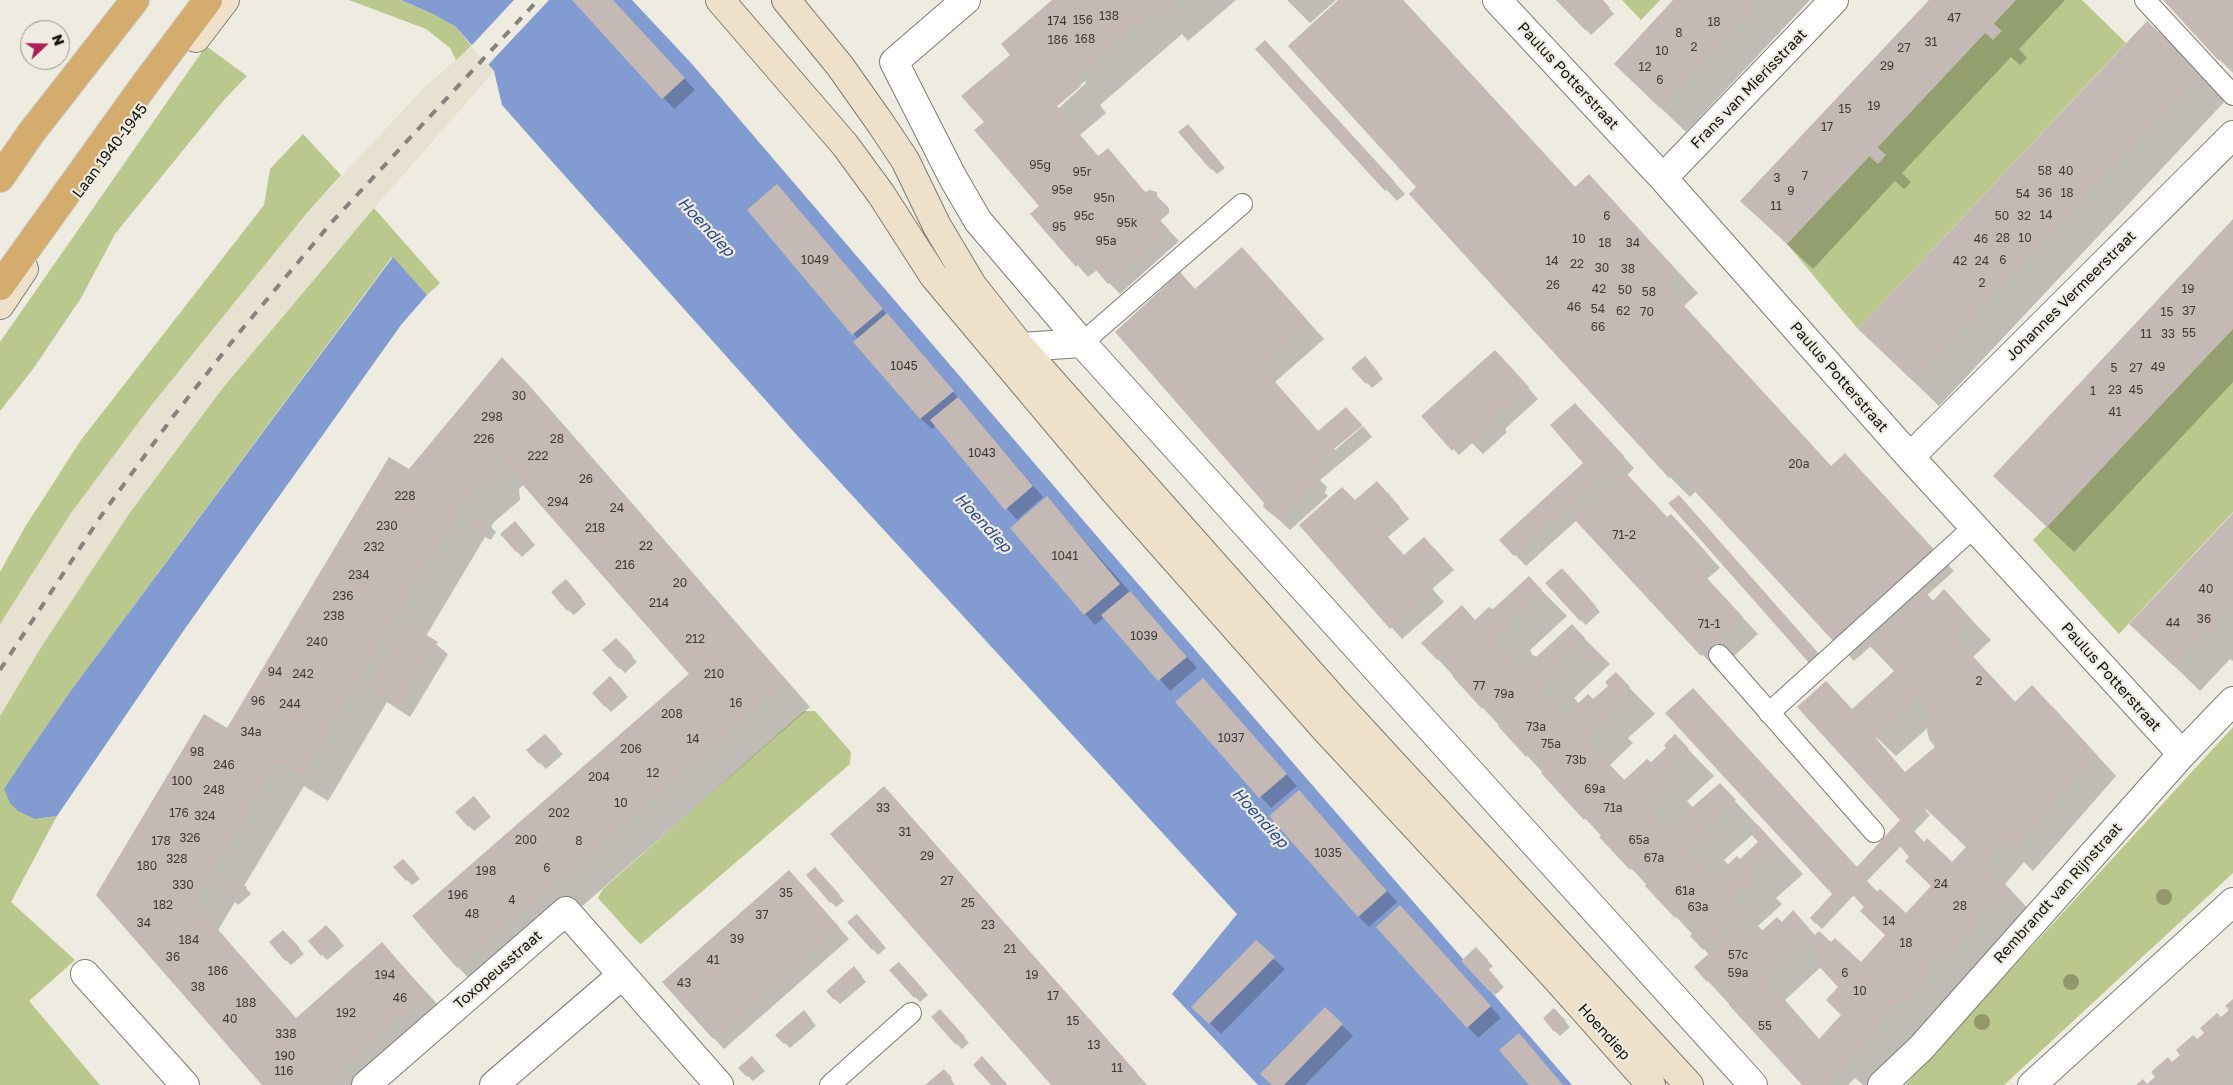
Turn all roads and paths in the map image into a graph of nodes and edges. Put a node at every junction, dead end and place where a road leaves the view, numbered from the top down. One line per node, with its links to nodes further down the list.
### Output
1 (120, 0): 13 (main road)
2 (135, 0): 14 (highway)
3 (208, 0): 17 (highway, Laan 1940-1945)
4 (225, 0): 18 (main road, Laan 1940-1945)
5 (720, 0): 37 (main road, Hoendiep)
6 (786, 0): 20 (main road, Hoendiep)
7 (966, 0): 19 (street)
8 (1497, 0): 15 (street, Paulus Potterstraat)
9 (1834, 0): 15 (street, Frans van Mierisstraat)
10 (2145, 0): 11 (lane)
11 (2233, 95)
12 (2233, 135): 21 (street, Johannes Vermeerstraat)
13 (0, 165)
14 (0, 178)
15 (1663, 178): 21 (street, Paulus Potterstraat)
16 (1242, 204): 19 (lane)
17 (0, 286)
18 (0, 305)
19 (1082, 344): 20 (street); 39 (street)
20 (1021, 348): 38 (main road, Hoendiep)
21 (1910, 457): 22 (street, Paulus Potterstraat)
22 (1974, 527): 25 (lane); 26 (street, Paulus Potterstraat)
23 (1719, 655): 25 (lane)
24 (2233, 700): 26 (street, Rembrandt van Rijnstraat)
25 (1769, 714): 27 (lane)
26 (2182, 754): 40 (street, Rembrandt van Rijnstraat)
27 (1874, 832)
28 (2233, 902): 41 (street)
29 (85, 974): 32 (street)
30 (622, 975): 33 (street, Toxopeusstraat); 34 (street); 35 (street, Toxopeusstraat)
31 (911, 1013): 36 (lane)
32 (185, 1085)
33 (366, 1085)
34 (494, 1085)
35 (719, 1085)
36 (830, 1085)
37 (1651, 1085)
38 (1689, 1085)
39 (1753, 1085)
40 (1882, 1085)
41 (2032, 1085)

